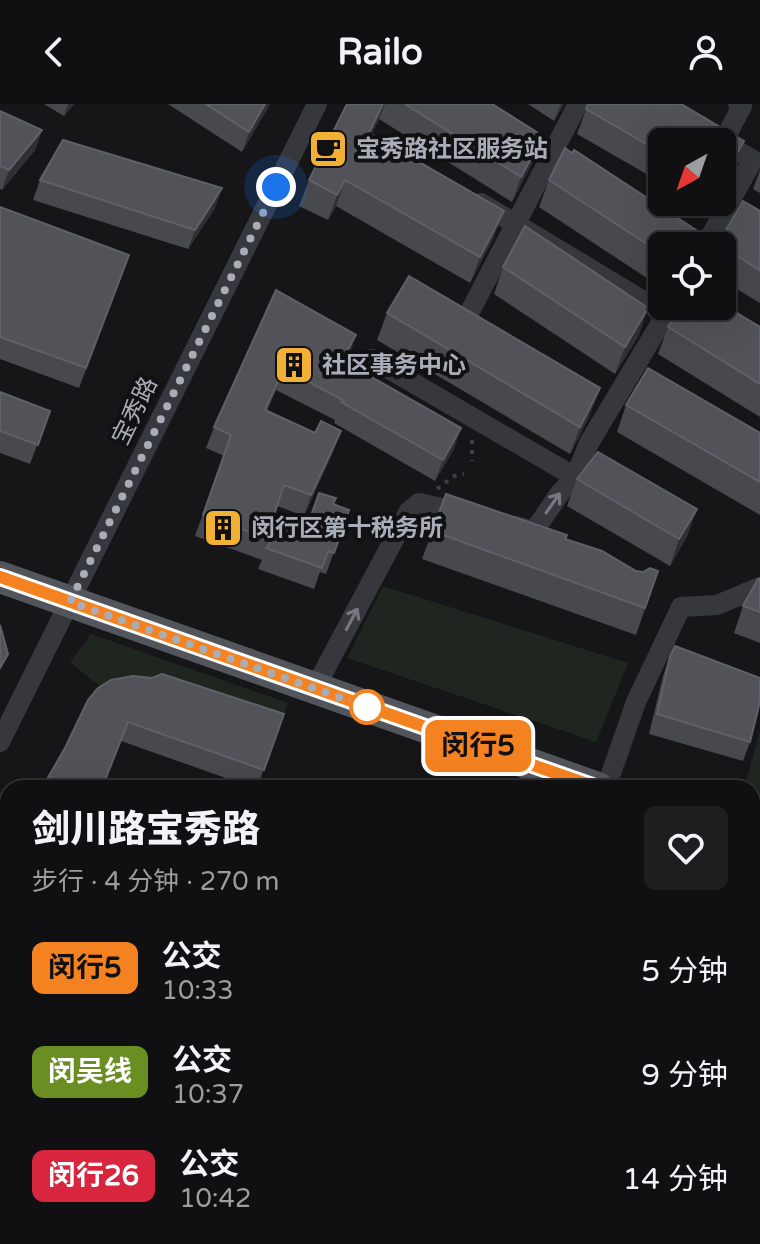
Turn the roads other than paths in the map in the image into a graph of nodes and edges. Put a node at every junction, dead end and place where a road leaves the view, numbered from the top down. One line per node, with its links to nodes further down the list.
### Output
1 (317, 104): 18 (street, 宝秀路)
2 (578, 104): 10 (street)
3 (738, 104): 4 (street)
4 (730, 128)
5 (736, 150): 6 (street)
6 (736, 188)
7 (464, 192): 10 (street)
8 (736, 204): 9 (street)
9 (750, 213)
10 (515, 223): 11 (street); 12 (street)
11 (642, 300)
12 (441, 310)
13 (664, 320): 15 (street)
14 (372, 359): 15 (street)
15 (575, 477): 19 (street, one-way to 15)
16 (0, 577): 18 (main road)
17 (760, 587): 22 (street)
18 (70, 602): 19 (main road); 20 (street, 宝秀路)
19 (315, 688): 21 (main road)
20 (0, 742)
21 (575, 780)
22 (609, 780)

